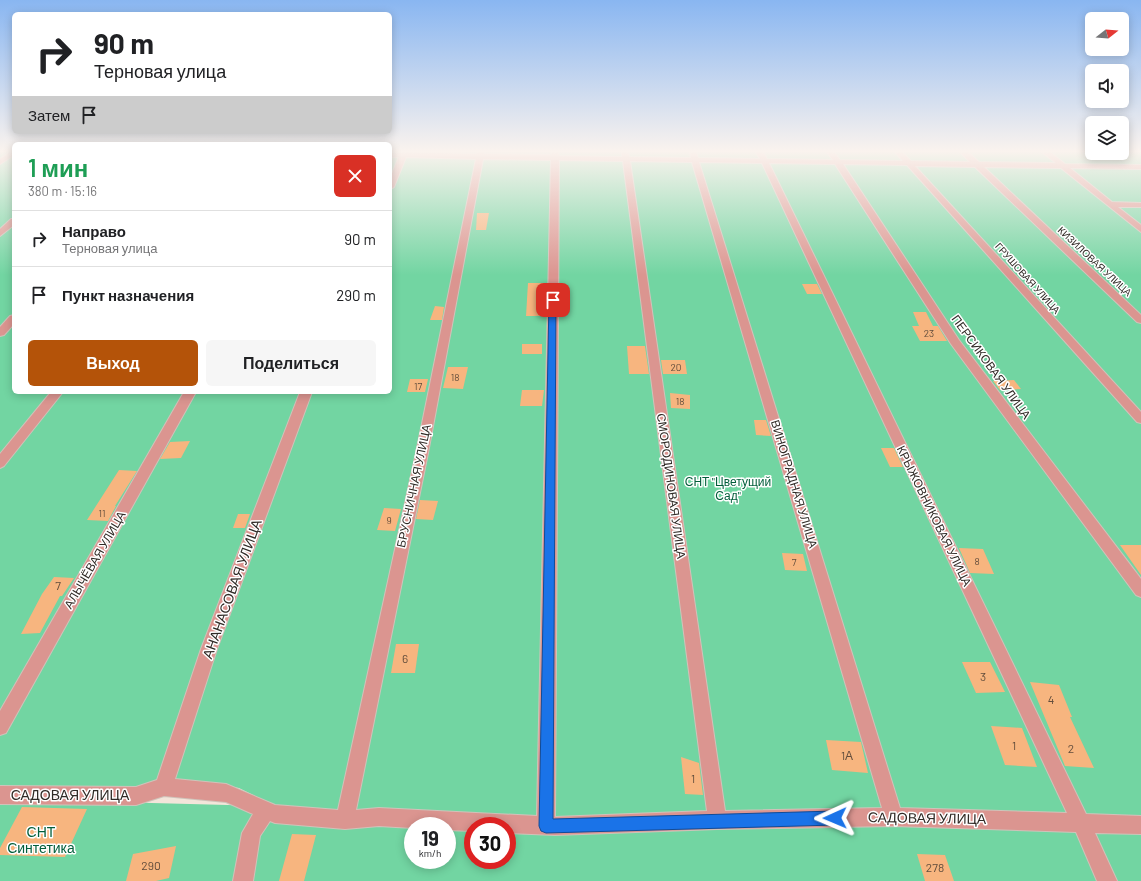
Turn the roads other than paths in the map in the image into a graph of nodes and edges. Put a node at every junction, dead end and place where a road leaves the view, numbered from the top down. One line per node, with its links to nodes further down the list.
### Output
1 (473, 193): 29 (street, БРУСНИЧНАЯ УЛИЦА)
2 (554, 193): 33 (street)
3 (631, 193): 30 (street, СМОРОДИНОВАЯ УЛИЦА)
4 (705, 193): 28 (street, ВИНОГРАДНАЯ УЛИЦА)
5 (780, 193): 31 (street, КРЫЖОВНИКОВАЯ УЛИЦА)
6 (858, 193): 23 (street, ПЕРСИКОВАЯ УЛИЦА)
7 (936, 193): 21 (street, ГРУШОВАЯ УЛИЦА)
8 (1008, 193): 16 (street, КИЗИЛОВАЯ УЛИЦА)
9 (1098, 193): 10 (street)
10 (1111, 204): 11 (street); 13 (street)
11 (1141, 205)
12 (12, 223): 14 (street)
13 (1141, 229)
14 (0, 233)
15 (12, 320): 17 (street)
16 (1141, 320)
17 (0, 333)
18 (55, 394): 22 (street)
19 (189, 394): 24 (street, АЛЫЧЁВАЯ УЛИЦА)
20 (305, 394): 25 (street, АНАНАСОВАЯ УЛИЦА)
21 (1141, 420)
22 (0, 463)
23 (1141, 590)
24 (0, 727)
25 (164, 787): 26 (street, САДОВАЯ УЛИЦА); 27 (street, САДОВАЯ УЛИЦА)
26 (0, 795)
27 (266, 810): 29 (street, САДОВАЯ УЛИЦА); 34 (street)
28 (894, 817): 30 (street, САДОВАЯ УЛИЦА); 31 (street, САДОВАЯ УЛИЦА)
29 (345, 820): 33 (street, САДОВАЯ УЛИЦА)
30 (717, 820): 33 (street, САДОВАЯ УЛИЦА)
31 (1081, 823): 32 (street, САДОВАЯ УЛИЦА); 35 (street, КРЫЖОВНИКОВАЯ УЛИЦА)
32 (1141, 825)
33 (546, 826)
34 (243, 881)
35 (1107, 881)

